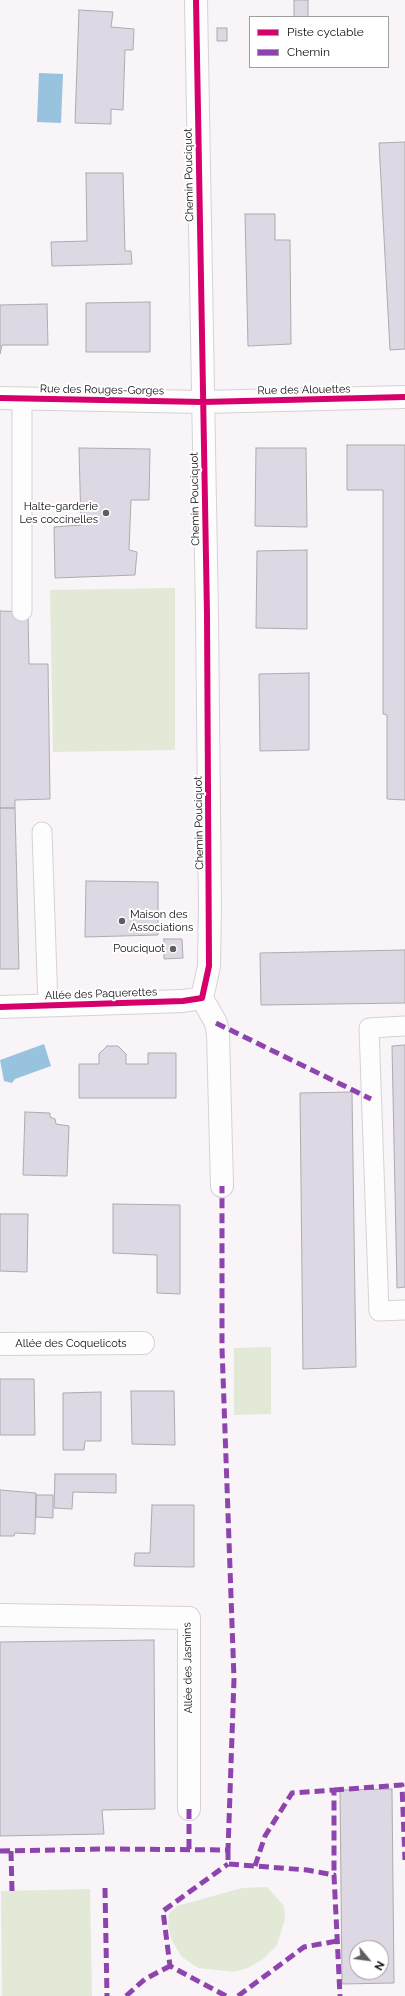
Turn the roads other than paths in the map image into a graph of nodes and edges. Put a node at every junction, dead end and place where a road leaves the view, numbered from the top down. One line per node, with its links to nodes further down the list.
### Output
1 (196, 0): 5 (street, Chemin Pouciquot)
2 (405, 397): 5 (street, Rue des Alouettes)
3 (0, 398): 4 (street, Rue des Rouges-Gorges)
4 (22, 398): 5 (street, Rue des Rouges-Gorges); 6 (lane)
5 (203, 402): 8 (street, Chemin Pouciquot)
6 (22, 611)
7 (42, 832): 9 (lane)
8 (202, 998): 9 (street, Allée des Paquerettes); 12 (street)
9 (48, 1006): 10 (street, Allée des Paquerettes)
10 (0, 1007)
11 (405, 1026): 13 (lane)
12 (222, 1186)
13 (405, 1310)
14 (143, 1343): 15 (street, Allée des Coquelicots)
15 (0, 1344)
16 (0, 1615): 17 (street, Allée des Jasmins)
17 (189, 1809)

